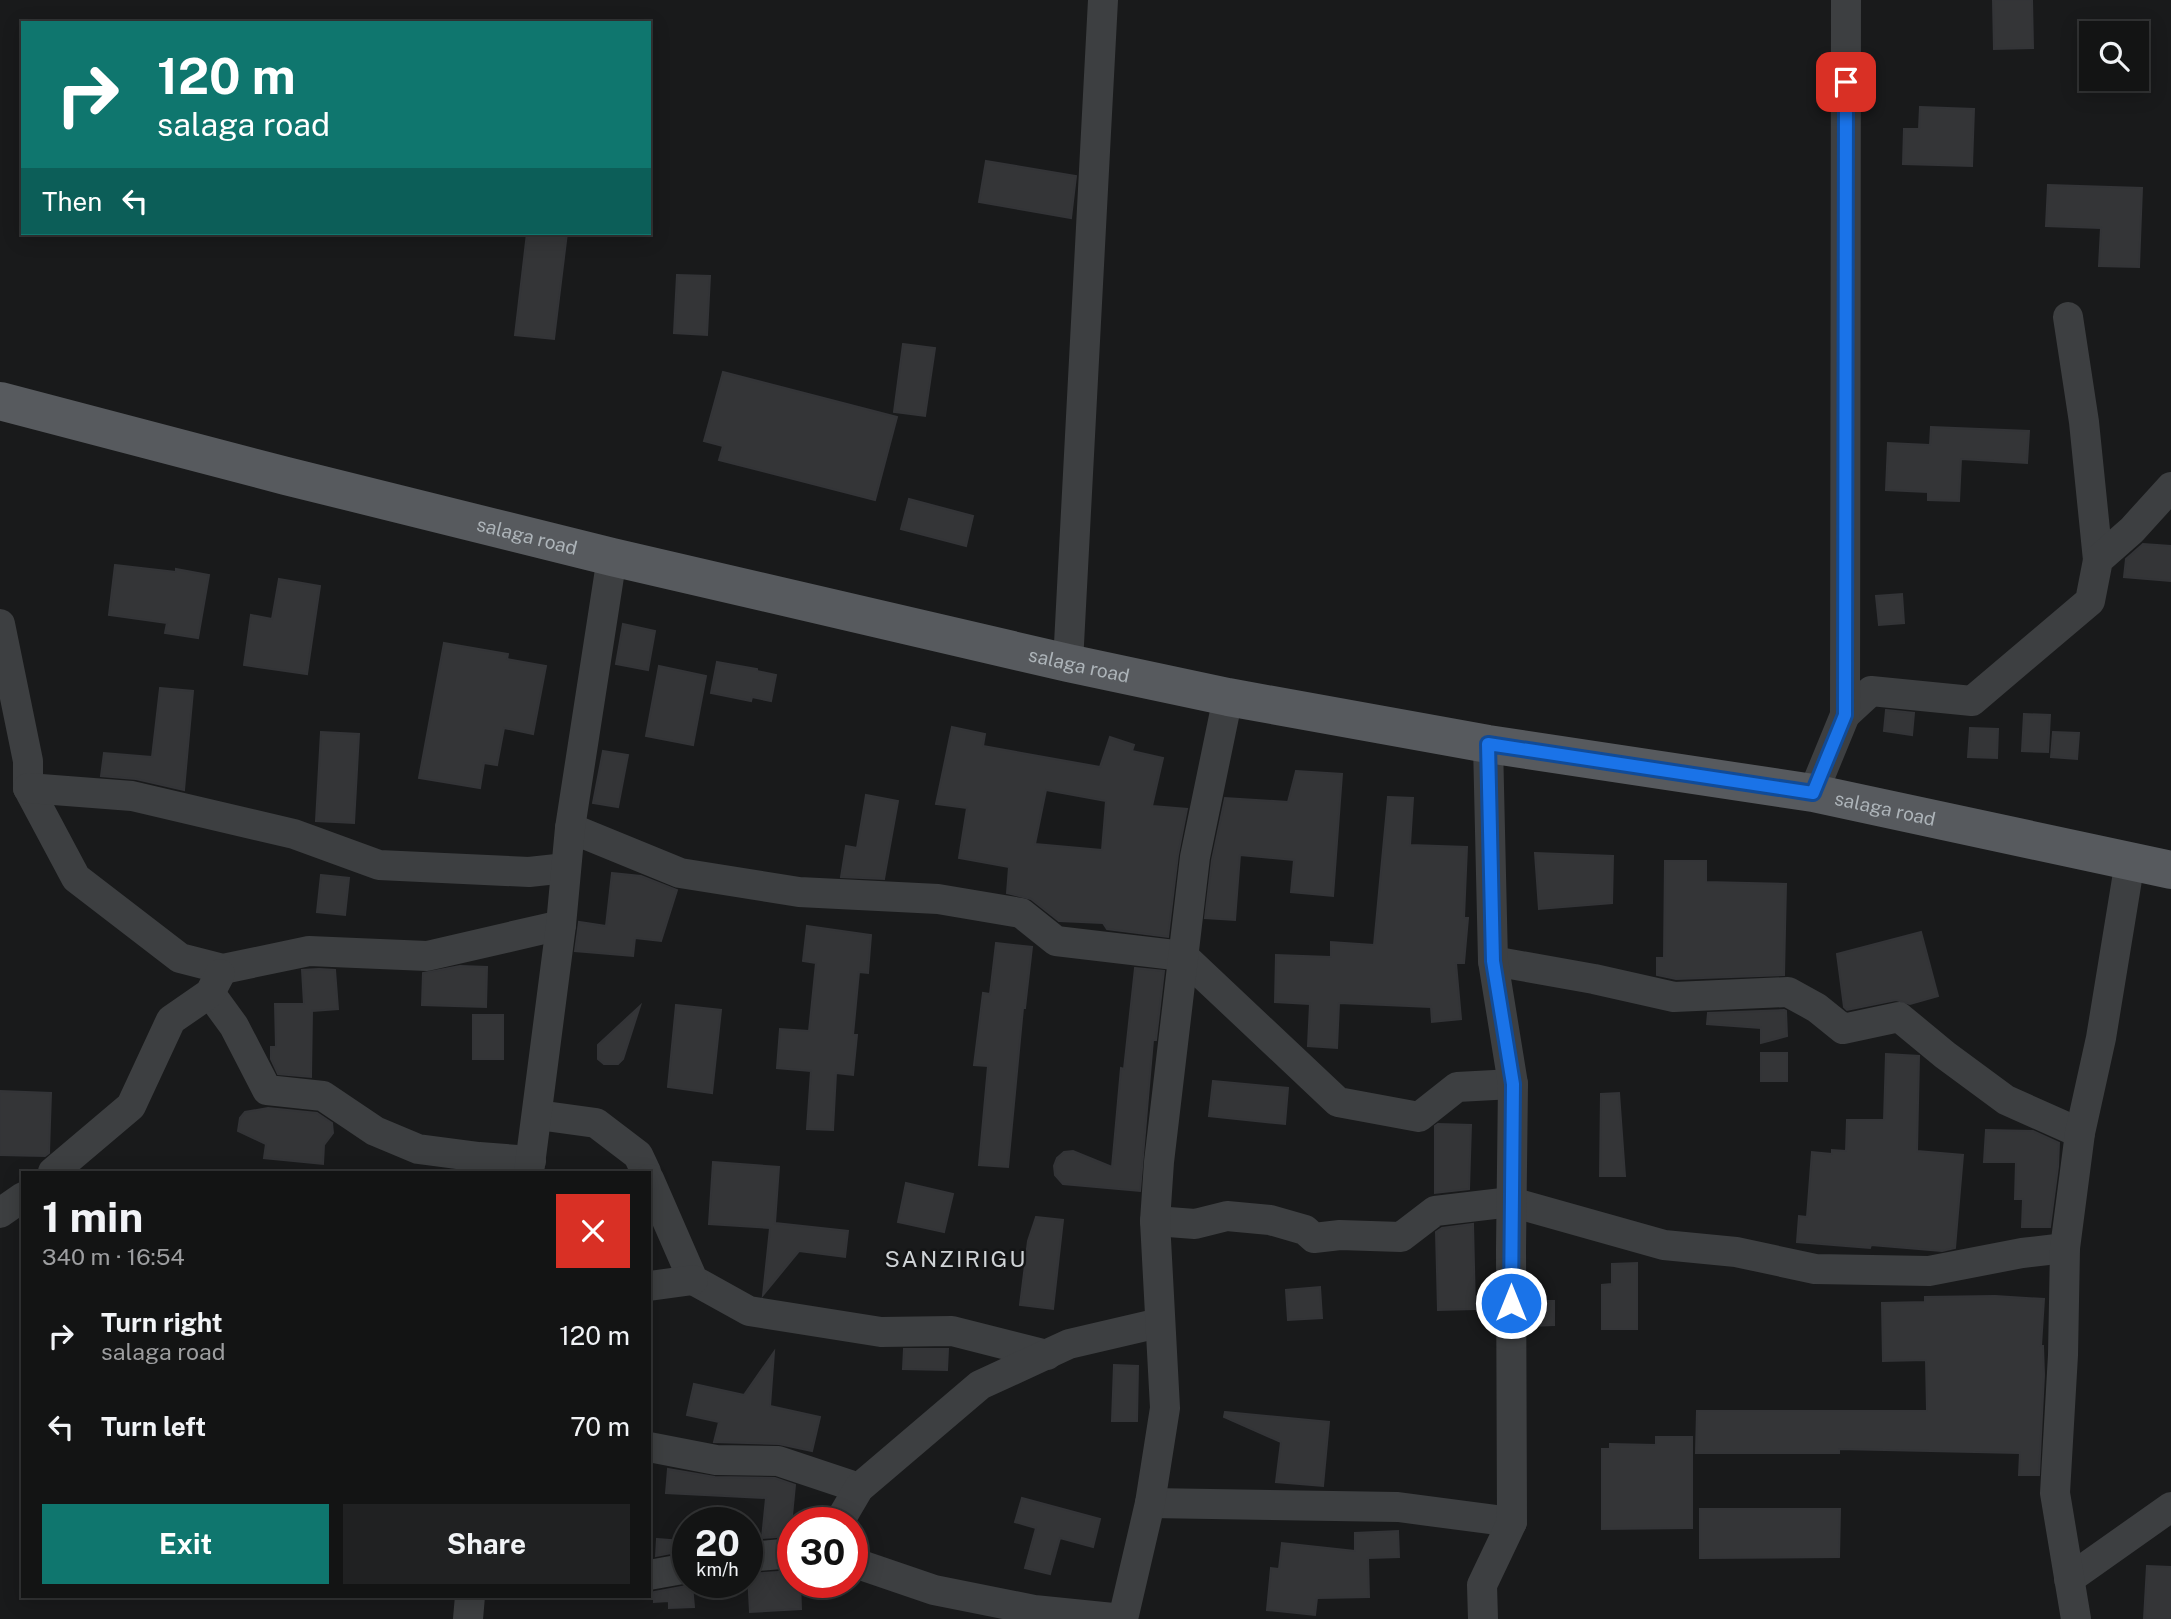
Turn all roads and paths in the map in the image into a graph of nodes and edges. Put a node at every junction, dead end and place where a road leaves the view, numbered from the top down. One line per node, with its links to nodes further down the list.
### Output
1 (1103, 0): 9 (street)
2 (1846, 0): 11 (street)
3 (2067, 317): 7 (street)
4 (0, 401): 6 (main road, salaga road)
5 (2171, 487): 7 (street)
6 (612, 557): 9 (main road, salaga road); 15 (street)
7 (2098, 560): 11 (street)
8 (0, 624): 13 (street)
9 (1068, 663): 10 (main road, salaga road)
10 (1228, 697): 12 (main road, salaga road); 20 (street)
11 (1845, 715): 14 (street)
12 (1488, 744): 14 (main road, salaga road); 21 (street)
13 (27, 788): 17 (street); 22 (street)
14 (1813, 793): 16 (main road, salaga road)
15 (570, 828): 17 (street); 20 (street)
16 (2130, 861): 18 (main road, salaga road); 25 (street)
17 (566, 868): 19 (street)
18 (2171, 870)
19 (561, 925): 22 (street); 24 (street)
20 (1183, 956): 23 (street); 33 (street)
21 (1493, 961): 23 (street); 25 (street)
22 (217, 981): 26 (street); 27 (street)
23 (1513, 1084): 31 (street)
24 (538, 1115): 26 (street); 28 (street)
25 (2080, 1133): 34 (street)
26 (530, 1167)
27 (54, 1171)
28 (646, 1171)
29 (651, 1184): 35 (street)
30 (21, 1197): 32 (street)
31 (1511, 1202): 33 (street); 34 (street); 44 (street)
32 (0, 1213)
33 (1155, 1221): 37 (street)
34 (2065, 1248): 48 (street)
35 (693, 1280): 36 (street); 38 (street)
36 (651, 1286)
37 (1160, 1323): 38 (street); 41 (street)
38 (1047, 1355): 40 (street)
39 (651, 1447): 40 (street)
40 (859, 1488): 42 (street)
41 (1150, 1503): 44 (street); 45 (street)
42 (848, 1507)
43 (2171, 1507): 48 (street)
44 (1512, 1522): 51 (street)
45 (868, 1567)
46 (672, 1571): 47 (street)
47 (651, 1575)
48 (2069, 1579): 52 (street)
49 (470, 1598): 50 (street)
50 (468, 1619)
51 (1483, 1619)
52 (2076, 1619)

